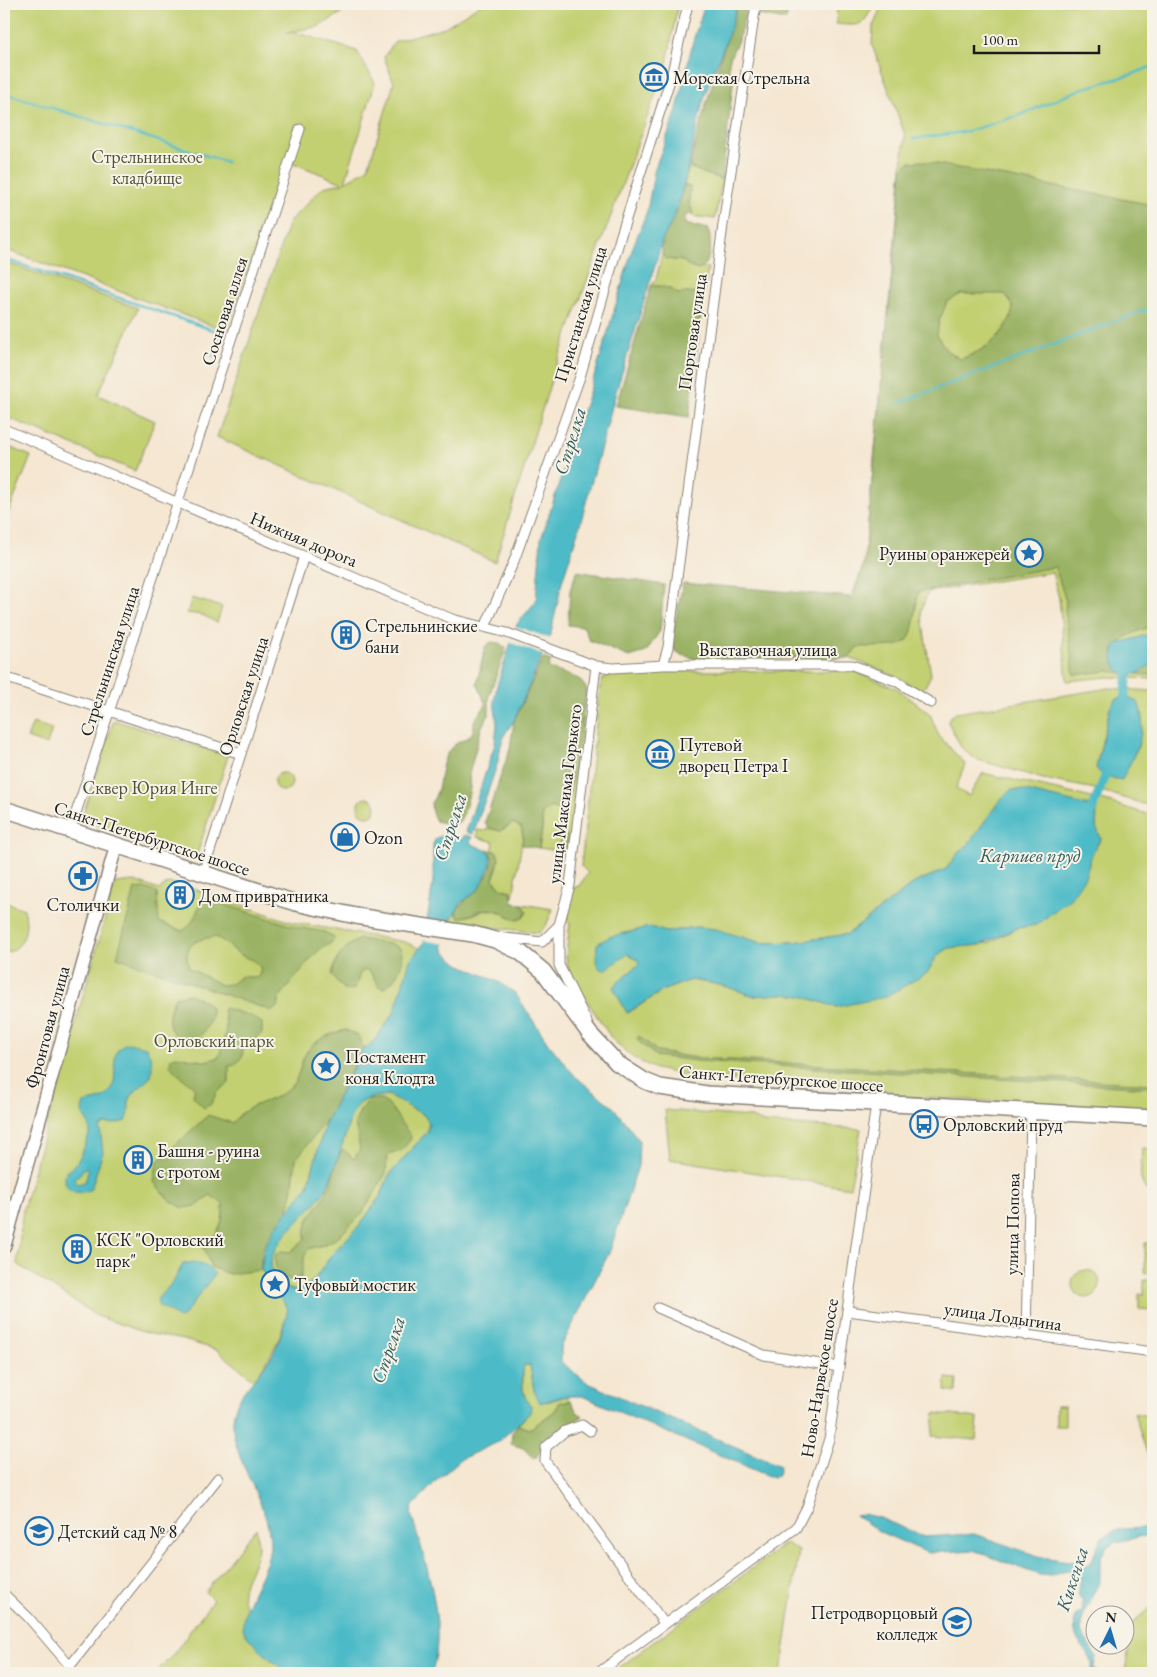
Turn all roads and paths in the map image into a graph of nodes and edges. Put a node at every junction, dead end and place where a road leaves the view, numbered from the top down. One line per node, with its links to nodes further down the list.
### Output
1 (688, 4): 7 (street, Пристанская улица)
2 (756, 4): 8 (street, Портовая улица)
3 (300, 129): 5 (street, Сосновая аллея)
4 (4, 429): 5 (street, Нижняя дорога)
5 (177, 502): 6 (street, Нижняя дорога); 12 (street, Стрельнинская улица)
6 (304, 556): 7 (street, Нижняя дорога); 13 (street, Орловская улица)
7 (485, 627): 9 (street, Нижняя дорога)
8 (663, 665): 9 (street, Выставочная улица); 11 (street, Выставочная улица)
9 (596, 666): 19 (street, улица Максима Горького)
10 (4, 677): 12 (street)
11 (931, 703)
12 (109, 711): 13 (street); 16 (street, Стрельнинская улица)
13 (241, 754): 18 (street, Орловская улица)
14 (4, 810): 16 (main road, Санкт-Петербургское шоссе)
15 (4, 819): 17 (main road, Санкт-Петербургское шоссе)
16 (70, 831): 17 (main road, Санкт-Петербургское шоссе)
17 (115, 850): 18 (main road, Санкт-Петербургское шоссе); 20 (main road, Санкт-Петербургское шоссе); 28 (main road, Фронтовая улица)
18 (203, 873): 20 (main road, Санкт-Петербургское шоссе)
19 (559, 924): 22 (street); 23 (street)
20 (418, 930): 21 (main road, Санкт-Петербургское шоссе)
21 (457, 935): 22 (main road, Санкт-Петербургское шоссе); 24 (main road, Санкт-Петербургское шоссе)
22 (486, 937): 23 (main road, Санкт-Петербургское шоссе)
23 (590, 1034): 24 (main road, Санкт-Петербургское шоссе)
24 (875, 1108): 25 (main road, Санкт-Петербургское шоссе); 30 (street, Ново-Нарвское шоссе)
25 (1031, 1117): 26 (main road, Санкт-Петербургское шоссе); 27 (main road, Санкт-Петербургское шоссе); 31 (street, улица Попова)
26 (1153, 1118)
27 (1153, 1127)
28 (4, 1247)
29 (658, 1308): 33 (street)
30 (848, 1311): 31 (street, улица Лодыгина); 33 (street, Ново-Нарвское шоссе)
31 (1026, 1336): 32 (street, улица Лодыгина)
32 (1153, 1352)
33 (839, 1367): 37 (street, Ново-Нарвское шоссе)
34 (590, 1431): 37 (street)
35 (218, 1478): 36 (street)
36 (4, 1594)
37 (664, 1623): 38 (street, Ново-Нарвское шоссе)
38 (598, 1673)

